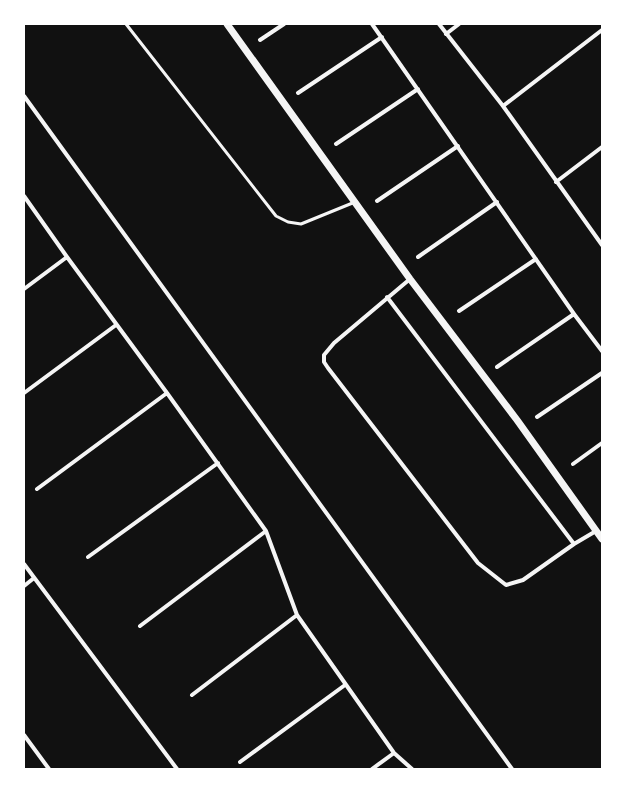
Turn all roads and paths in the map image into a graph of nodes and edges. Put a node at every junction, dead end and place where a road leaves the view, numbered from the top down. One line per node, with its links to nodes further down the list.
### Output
1 (126, 24): 21 (lane)
2 (227, 24): 21 (street)
3 (284, 24): 10 (street)
4 (372, 24): 9 (street)
5 (439, 24): 8 (street)
6 (459, 24): 8 (street)
7 (602, 30): 14 (street)
8 (446, 34): 14 (street)
9 (382, 37): 11 (street); 12 (street)
10 (260, 40)
11 (418, 89): 15 (street); 16 (street)
12 (298, 93)
13 (24, 96): 62 (street)
14 (503, 106): 18 (street)
15 (336, 144)
16 (458, 146): 20 (street); 22 (street)
17 (602, 148): 18 (street)
18 (556, 182): 23 (street)
19 (24, 196): 24 (street)
20 (377, 201)
21 (355, 202): 27 (street)
22 (497, 202): 25 (street); 26 (street)
23 (602, 245)
24 (67, 257): 28 (street); 32 (street)
25 (418, 257)
26 (536, 259): 30 (street); 31 (street)
27 (410, 279): 29 (street); 44 (street)
28 (24, 289)
29 (387, 297): 46 (street); 46 (street)
30 (459, 311)
31 (574, 314): 33 (street); 34 (street)
32 (116, 325): 36 (street); 37 (street)
33 (602, 351)
34 (497, 367)
35 (602, 373): 38 (street)
36 (167, 392): 40 (street); 42 (street)
37 (24, 393)
38 (537, 417)
39 (602, 443): 41 (street)
40 (218, 463): 43 (street); 47 (street)
41 (573, 464)
42 (37, 489)
43 (266, 531): 51 (street); 52 (street)
44 (596, 531): 45 (street); 46 (street)
45 (602, 539)
46 (574, 544)
47 (88, 557)
48 (24, 564): 49 (street)
49 (34, 578): 50 (street); 59 (street)
50 (24, 586)
51 (297, 615): 53 (street); 54 (street)
52 (140, 626)
53 (345, 684): 56 (street); 57 (street)
54 (192, 695)
55 (24, 735): 58 (street)
56 (394, 753): 60 (street); 61 (street)
57 (240, 762)
58 (49, 769)
59 (177, 769)
60 (372, 769)
61 (412, 769)
62 (512, 769)

